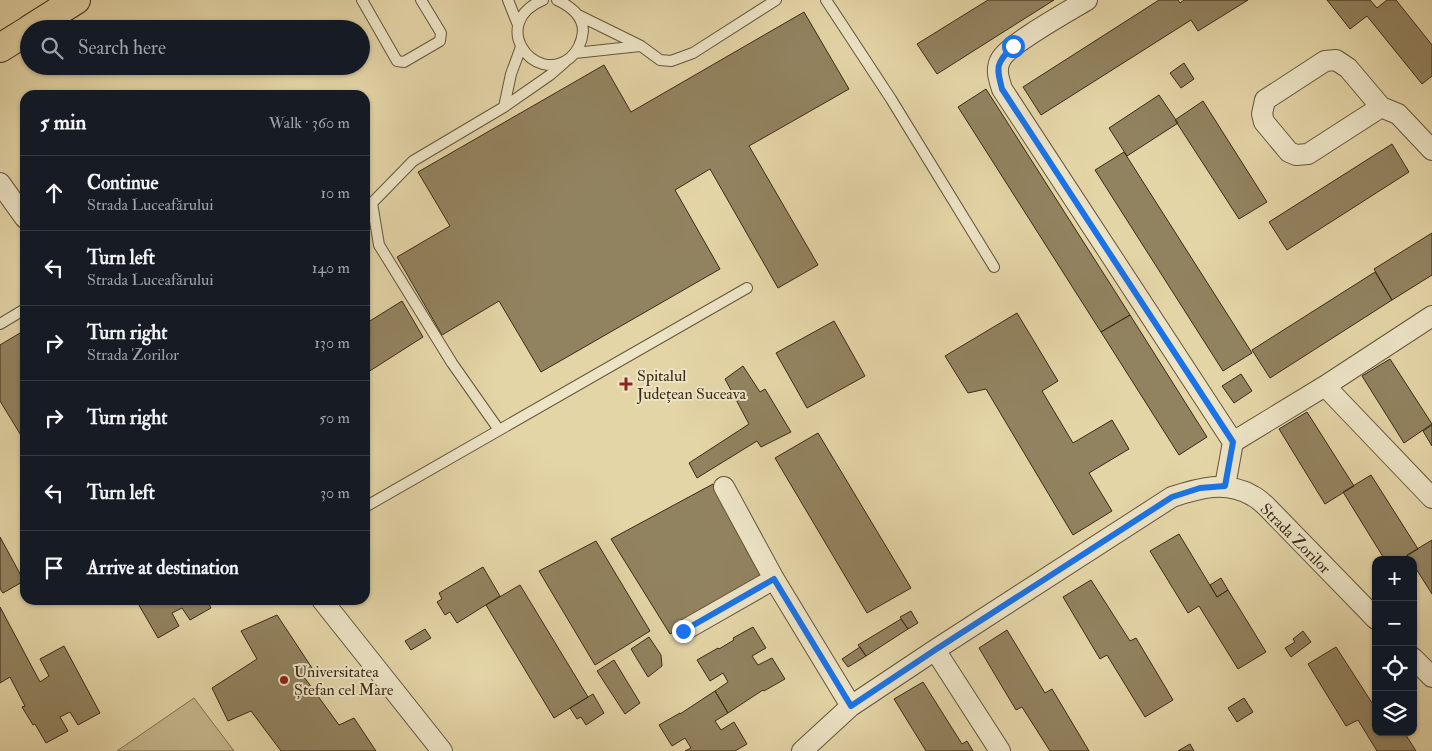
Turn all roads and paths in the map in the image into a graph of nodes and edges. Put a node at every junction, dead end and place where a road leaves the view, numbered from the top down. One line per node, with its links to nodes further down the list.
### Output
1 (76, 0): 11 (main road)
2 (362, 0): 3 (lane)
3 (421, 0)
4 (508, 0): 12 (lane)
5 (543, 0): 12 (lane)
6 (557, 0): 10 (lane)
7 (776, 0): 14 (lane)
8 (826, 0): 24 (lane)
9 (1087, 0): 31 (street)
10 (578, 15): 14 (lane); 17 (lane)
11 (44, 20)
12 (518, 25): 15 (lane)
13 (20, 35): 16 (main road)
14 (641, 46): 17 (lane)
15 (521, 47): 18 (lane); 19 (lane)
16 (0, 48)
17 (575, 53): 18 (lane)
18 (565, 62): 19 (lane)
19 (504, 107): 30 (lane)
20 (1380, 107): 20 (street); 21 (street)
21 (1432, 150)
22 (0, 183): 23 (street)
23 (20, 211)
24 (994, 267)
25 (747, 288): 30 (lane)
26 (20, 313): 28 (lane)
27 (1432, 316): 29 (street)
28 (0, 324)
29 (1325, 386): 31 (street); 34 (street)
30 (499, 430): 35 (lane)
31 (1233, 442): 32 (street)
32 (1225, 486): 38 (street, Strada Zorilor); 40 (street, Strada Zorilor)
33 (724, 487): 36 (street)
34 (1432, 498)
35 (370, 504)
36 (774, 579): 39 (street); 43 (street)
37 (326, 605): 44 (street)
38 (1372, 615)
39 (683, 631)
40 (935, 650): 43 (street, Strada Zorilor); 46 (street)
41 (1417, 662): 42 (street)
42 (1432, 677)
43 (851, 706): 45 (street, Strada Zorilor)
44 (442, 751)
45 (802, 751)
46 (1000, 751)

